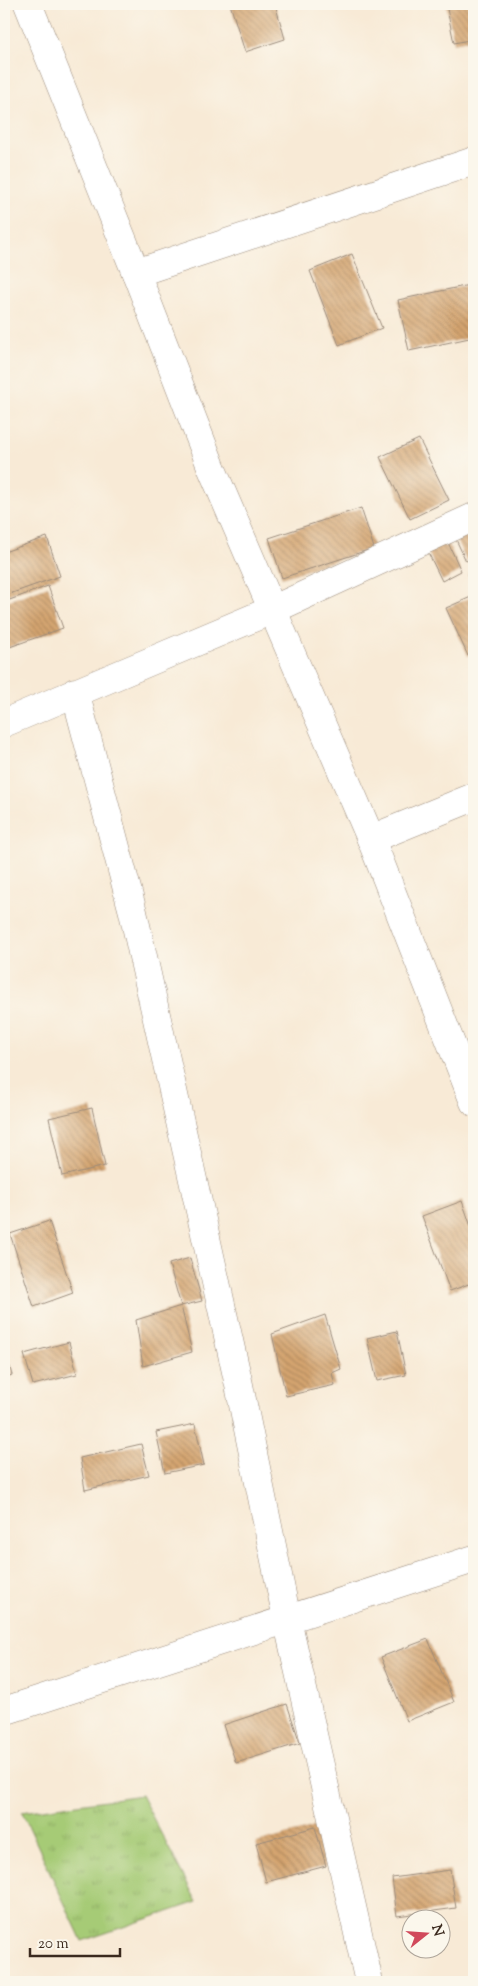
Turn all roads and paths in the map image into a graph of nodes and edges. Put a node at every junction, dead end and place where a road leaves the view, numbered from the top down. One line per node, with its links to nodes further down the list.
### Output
1 (28, 4): 3 (street)
2 (474, 161): 3 (street)
3 (136, 273): 5 (street)
4 (474, 517): 5 (street)
5 (272, 610): 6 (street); 9 (street)
6 (75, 692): 7 (street); 12 (street)
7 (4, 723)
8 (474, 798): 9 (street)
9 (371, 839): 10 (street)
10 (474, 1102)
11 (474, 1559): 12 (street)
12 (286, 1618): 13 (street); 14 (street)
13 (4, 1711)
14 (369, 1982)

